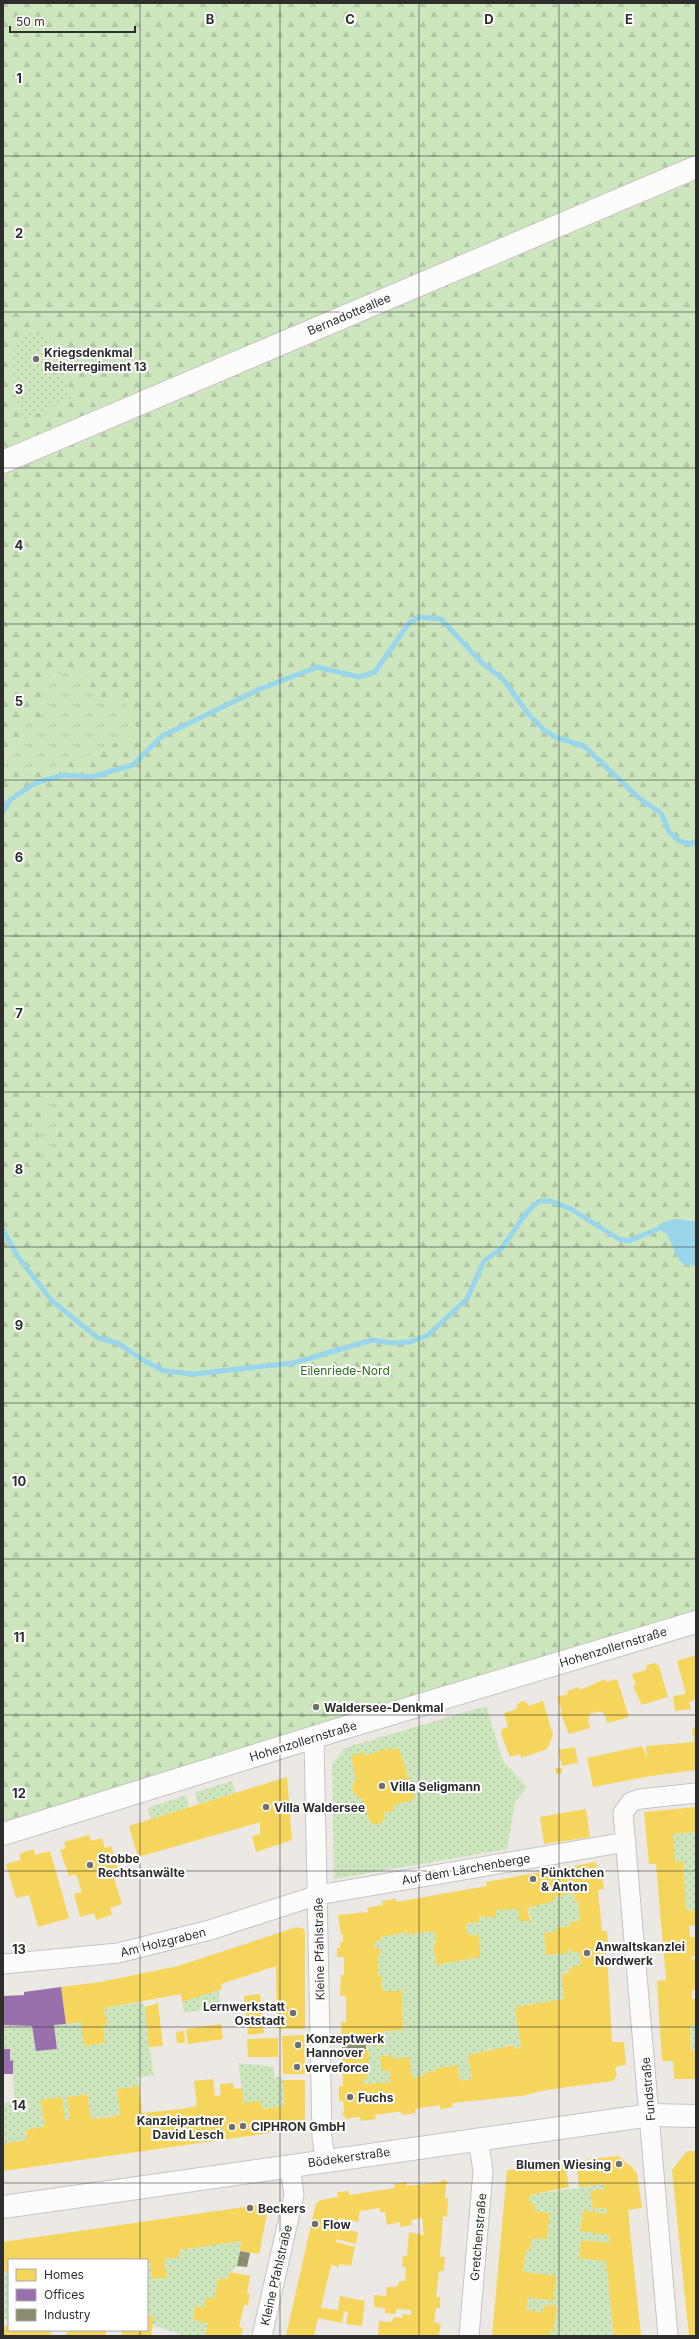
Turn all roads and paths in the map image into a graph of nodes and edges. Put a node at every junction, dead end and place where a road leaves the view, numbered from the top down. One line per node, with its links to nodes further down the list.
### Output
1 (696, 167): 2 (street, Bernadotteallee)
2 (3, 462)
3 (696, 1622): 4 (street, Hohenzollernstraße)
4 (314, 1738): 6 (street, Hohenzollernstraße); 8 (street, Kleine Pfahlstraße)
5 (696, 1793): 7 (street)
6 (3, 1834)
7 (626, 1842): 8 (street, Auf dem Lärchenberge); 10 (street, Fundstraße)
8 (318, 1895): 9 (street, Am Holzgraben); 13 (street, Kleine Pfahlstraße)
9 (3, 1964)
10 (651, 2115): 11 (street, Bödekerstraße); 12 (street, Bödekerstraße); 18 (street, Fundstraße)
11 (696, 2116)
12 (478, 2138): 13 (street, Bödekerstraße); 17 (street, Gretchenstraße)
13 (325, 2160): 14 (street, Bödekerstraße)
14 (290, 2166): 15 (street, Bödekerstraße); 16 (street, Kleine Pfahlstraße)
15 (3, 2207)
16 (262, 2336)
17 (469, 2336)
18 (668, 2336)

